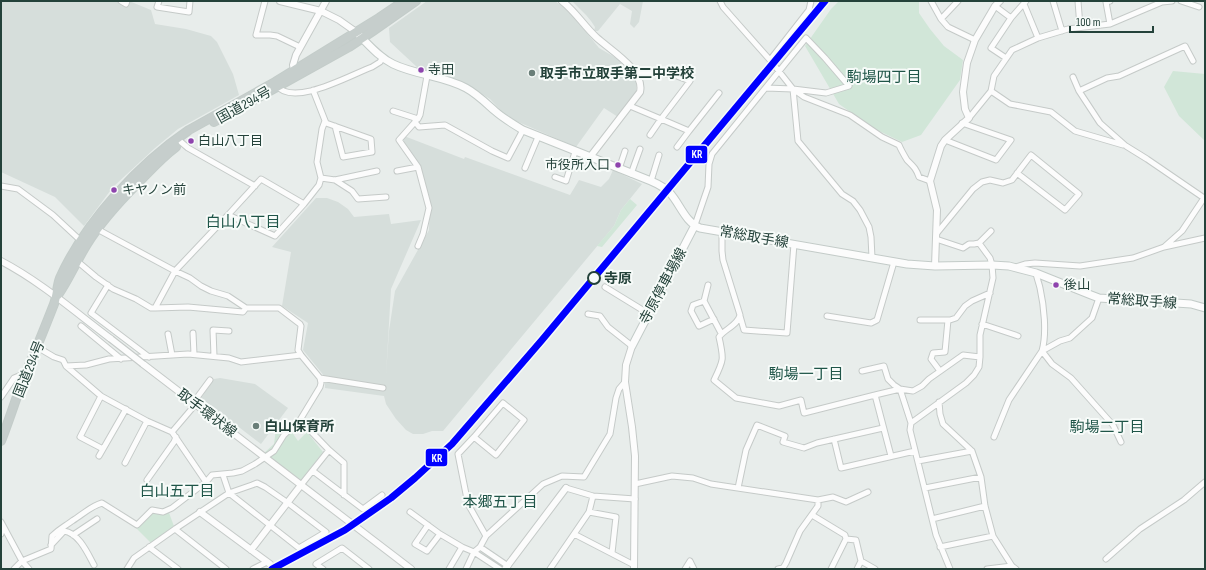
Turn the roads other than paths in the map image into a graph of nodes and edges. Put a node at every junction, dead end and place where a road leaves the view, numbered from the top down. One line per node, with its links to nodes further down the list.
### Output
1 (121, 1): 2 (street)
2 (127, 1)
3 (159, 1): 4 (street)
4 (190, 1)
5 (265, 1): 34 (street)
6 (280, 1): 21 (street)
7 (326, 1): 25 (street)
8 (404, 1): 31 (highway, 国道294号)
9 (416, 1): 31 (highway, 国道294号)
10 (562, 1): 41 (street)
11 (720, 1): 37 (street)
12 (811, 1): 37 (street)
13 (931, 1): 27 (street)
14 (958, 1): 27 (street)
15 (1000, 1): 23 (street)
16 (1053, 1): 30 (street)
17 (1078, 1): 29 (street)
18 (1107, 1): 28 (street)
19 (1172, 1): 28 (street)
20 (1181, 1): 24 (street)
21 (293, 2): 25 (street)
22 (1025, 2): 26 (street); 32 (street)
23 (995, 6): 26 (street); 33 (street)
24 (1199, 7)
25 (321, 10): 31 (street); 34 (street)
26 (1011, 18): 36 (street)
27 (942, 19): 33 (street)
28 (1110, 24): 29 (street)
29 (1080, 27): 30 (street)
30 (1062, 31): 32 (street)
31 (359, 35): 35 (main road); 39 (highway, 国道294号); 44 (highway, 国道294号)
32 (1038, 38): 36 (street)
33 (975, 40): 53 (street)
34 (300, 47): 39 (street)
35 (383, 57): 42 (main road); 47 (street)
36 (1006, 58): 48 (street)
37 (770, 60): 40 (street)
38 (1193, 62): 49 (street)
39 (294, 70): 44 (highway, 国道294号)
40 (780, 71): 45 (street); 46 (street); 46 (street)
41 (634, 72): 51 (street); 54 (street)
42 (427, 76): 56 (street); 59 (main road)
43 (1073, 77): 49 (street)
44 (275, 85): 47 (street); 64 (highway, 国道294号); 96 (highway, 国道294号)
45 (766, 88): 46 (street); 90 (street)
46 (793, 89): 83 (street); 101 (street)
47 (313, 90): 55 (street)
48 (992, 91): 53 (street); 65 (street)
49 (1079, 91): 65 (street)
50 (719, 93): 60 (street)
51 (630, 106): 54 (street); 71 (street)
52 (393, 111): 56 (street)
53 (969, 118): 57 (street)
54 (661, 119): 60 (street); 61 (street)
55 (325, 121): 58 (street); 80 (street)
56 (416, 121): 59 (street); 72 (street)
57 (962, 124): 63 (street); 63 (street)
58 (335, 126): 58 (street)
59 (523, 130): 62 (main road)
60 (690, 131): 66 (street)
61 (650, 135)
62 (538, 137): 69 (main road); 73 (street)
63 (945, 140): 83 (street)
64 (181, 142): 85 (street); 91 (highway, 国道294号)
65 (1126, 146): 87 (street)
66 (677, 147)
67 (640, 149): 78 (street)
68 (625, 151): 74 (street)
69 (575, 152): 71 (main road); 79 (street)
70 (659, 155): 82 (street)
71 (590, 157): 74 (main road)
72 (418, 167): 76 (street); 99 (street)
73 (525, 168)
74 (619, 169): 78 (main road)
75 (377, 171): 81 (street)
76 (397, 171)
77 (1017, 173): 77 (street); 94 (street)
78 (631, 174): 82 (main road)
79 (555, 177)
80 (321, 178): 81 (street); 88 (street)
81 (335, 180): 86 (street)
82 (651, 181): 90 (main road)
83 (930, 181): 94 (street)
84 (1, 186): 96 (street)
85 (255, 186): 88 (street); 89 (street)
86 (386, 198)
87 (1204, 200): 100 (street)
88 (304, 204): 89 (street)
89 (228, 215): 108 (street)
90 (695, 226): 93 (main road, 常総取手線); 121 (main road, 寺原停車場線)
91 (97, 229): 103 (highway, 国道294号); 108 (street)
92 (992, 231): 97 (street)
93 (722, 232): 98 (main road, 常総取手線); 122 (street)
94 (937, 236): 97 (street); 106 (street)
95 (1205, 238): 100 (street)
96 (81, 241): 114 (highway, 国道294号)
97 (979, 243): 105 (street)
98 (794, 244): 101 (main road, 常総取手線); 122 (street)
99 (418, 246)
100 (1164, 247): 107 (street)
101 (872, 258): 104 (main road, 常総取手線)
102 (1, 261): 114 (street, 取手環状線)
103 (77, 261): 110 (street); 114 (highway, 国道294号)
104 (894, 262): 106 (main road, 常総取手線); 123 (street)
105 (992, 265): 106 (main road, 常総取手線); 107 (main road, 常総取手線); 113 (street)
106 (935, 266)
107 (1016, 267): 109 (main road, 常総取手線)
108 (176, 271): 117 (street); 118 (street)
109 (1036, 273): 115 (main road, 常総取手線); 136 (street)
110 (108, 285): 117 (street); 141 (street)
111 (708, 285): 116 (street)
112 (605, 287): 121 (street)
113 (990, 293): 126 (street); 127 (street)
114 (57, 297): 135 (highway, 国道294号); 157 (street, 取手環状線, bridge)
115 (1099, 298): 119 (main road, 常総取手線); 136 (street)
116 (704, 300): 124 (street); 124 (street)
117 (155, 308): 118 (street)
118 (246, 308): 139 (street)
119 (1205, 308)
120 (588, 314): 134 (street)
121 (649, 314): 134 (main road, 寺原停車場線)
122 (740, 315): 132 (street)
123 (827, 316)
124 (714, 319): 132 (street)
125 (920, 320): 126 (street)
126 (948, 320): 146 (street)
127 (982, 324): 133 (street); 142 (street)
128 (81, 326): 143 (street)
129 (228, 331): 140 (street)
130 (193, 333): 137 (street)
131 (168, 334): 138 (street)
132 (721, 334): 153 (street)
133 (1018, 336)
134 (632, 346): 150 (street)
135 (37, 347): 144 (street); 147 (highway, 国道294号)
136 (1042, 351): 166 (street); 169 (street)
137 (194, 354): 138 (street); 140 (street)
138 (172, 355): 141 (street)
139 (300, 355): 140 (street); 148 (street)
140 (214, 356)
141 (149, 357): 143 (street)
142 (980, 357): 146 (street); 156 (street)
143 (121, 358): 144 (street)
144 (66, 366): 154 (street)
145 (862, 371): 152 (street)
146 (940, 371): 152 (street)
147 (26, 373): 155 (street); 168 (highway, 国道294号)
148 (320, 378): 151 (street); 159 (street)
149 (210, 380): 157 (street)
150 (625, 382): 185 (street); 213 (street)
151 (383, 388)
152 (900, 389): 153 (street); 161 (street)
153 (875, 395): 162 (street)
154 (101, 396): 158 (street); 170 (street)
155 (1, 397)
156 (939, 402): 161 (street); 173 (street)
157 (194, 404): 163 (street); 176 (street, 取手環状線)
158 (126, 409): 160 (street); 170 (street)
159 (300, 420): 171 (street); 176 (street)
160 (147, 421): 163 (street); 178 (street)
161 (911, 423): 172 (street)
162 (883, 428): 167 (street); 175 (street)
163 (172, 432): 164 (street)
164 (176, 437): 182 (street); 183 (street)
165 (474, 437): 165 (street); 213 (street)
166 (994, 437)
167 (834, 439): 175 (street); 188 (street)
168 (1, 441)
169 (1121, 442)
170 (103, 449): 174 (street)
171 (329, 450): 179 (street); 192 (street)
172 (915, 451): 175 (street); 177 (street)
173 (972, 451): 177 (street); 181 (street)
174 (99, 456)
175 (891, 456)
176 (265, 458): 180 (street); 186 (street, 取手環状線)
177 (918, 461): 189 (street)
178 (125, 463)
179 (313, 471): 186 (street); 192 (street)
180 (223, 475): 183 (street); 191 (street)
181 (981, 477): 189 (street); 198 (street)
182 (147, 480)
183 (206, 482): 216 (street)
184 (1205, 482): 224 (street)
185 (635, 484): 188 (street); 195 (street)
186 (301, 485): 197 (street); 244 (street, 取手環状線)
187 (566, 488): 194 (street); 230 (street)
188 (738, 488): 196 (street)
189 (925, 488): 204 (street)
190 (868, 492): 196 (street)
191 (229, 493): 197 (street); 199 (street); 207 (street)
192 (344, 495): 193 (street)
193 (382, 495)
194 (593, 496): 195 (street); 201 (street)
195 (635, 499): 231 (street)
196 (818, 500): 202 (street)
197 (288, 502): 207 (street); 207 (street)
198 (985, 506): 204 (street); 214 (street)
199 (200, 512): 208 (street); 221 (street)
200 (410, 512): 206 (street)
201 (589, 512): 211 (street); 223 (street)
202 (812, 515): 215 (street); 234 (street)
203 (97, 519): 212 (street)
204 (932, 519): 220 (street)
205 (2, 524): 209 (street); 225 (street)
206 (428, 525): 210 (street); 210 (street)
207 (270, 526): 221 (street)
208 (175, 529): 217 (street); 239 (street)
209 (1, 534)
210 (440, 534): 218 (street)
211 (574, 534): 223 (street); 233 (street)
212 (73, 535): 216 (street); 229 (street)
213 (486, 536): 219 (street)
214 (993, 536): 220 (street); 235 (street)
215 (846, 539): 226 (street); 251 (street)
216 (51, 545): 225 (street)
217 (149, 547): 232 (street); 238 (street)
218 (462, 547): 222 (street); 245 (street)
219 (480, 547): 222 (street); 230 (street)
220 (940, 547): 254 (street)
221 (251, 550): 227 (street)
222 (474, 552): 246 (street); 247 (street)
223 (612, 553): 231 (street)
224 (1106, 559)
225 (22, 561): 236 (street); 237 (street)
226 (861, 561): 252 (street); 253 (street)
227 (268, 563): 240 (street)
228 (363, 564): 241 (street); 242 (street); 243 (street)
229 (94, 565)
230 (506, 567)
231 (634, 567)
232 (130, 568)
233 (553, 568)
234 (787, 568): 250 (street)
235 (1014, 568): 255 (street)
236 (14, 569)
237 (29, 569)
238 (178, 569)
239 (226, 569)
240 (253, 569)
241 (323, 569)
242 (359, 569)
243 (369, 569)
244 (411, 569)
245 (449, 569)
246 (466, 569)
247 (500, 569)
248 (685, 569): 249 (street)
249 (694, 569)
250 (778, 569)
251 (831, 569)
252 (856, 569)
253 (875, 569)
254 (950, 569)
255 (986, 569)

